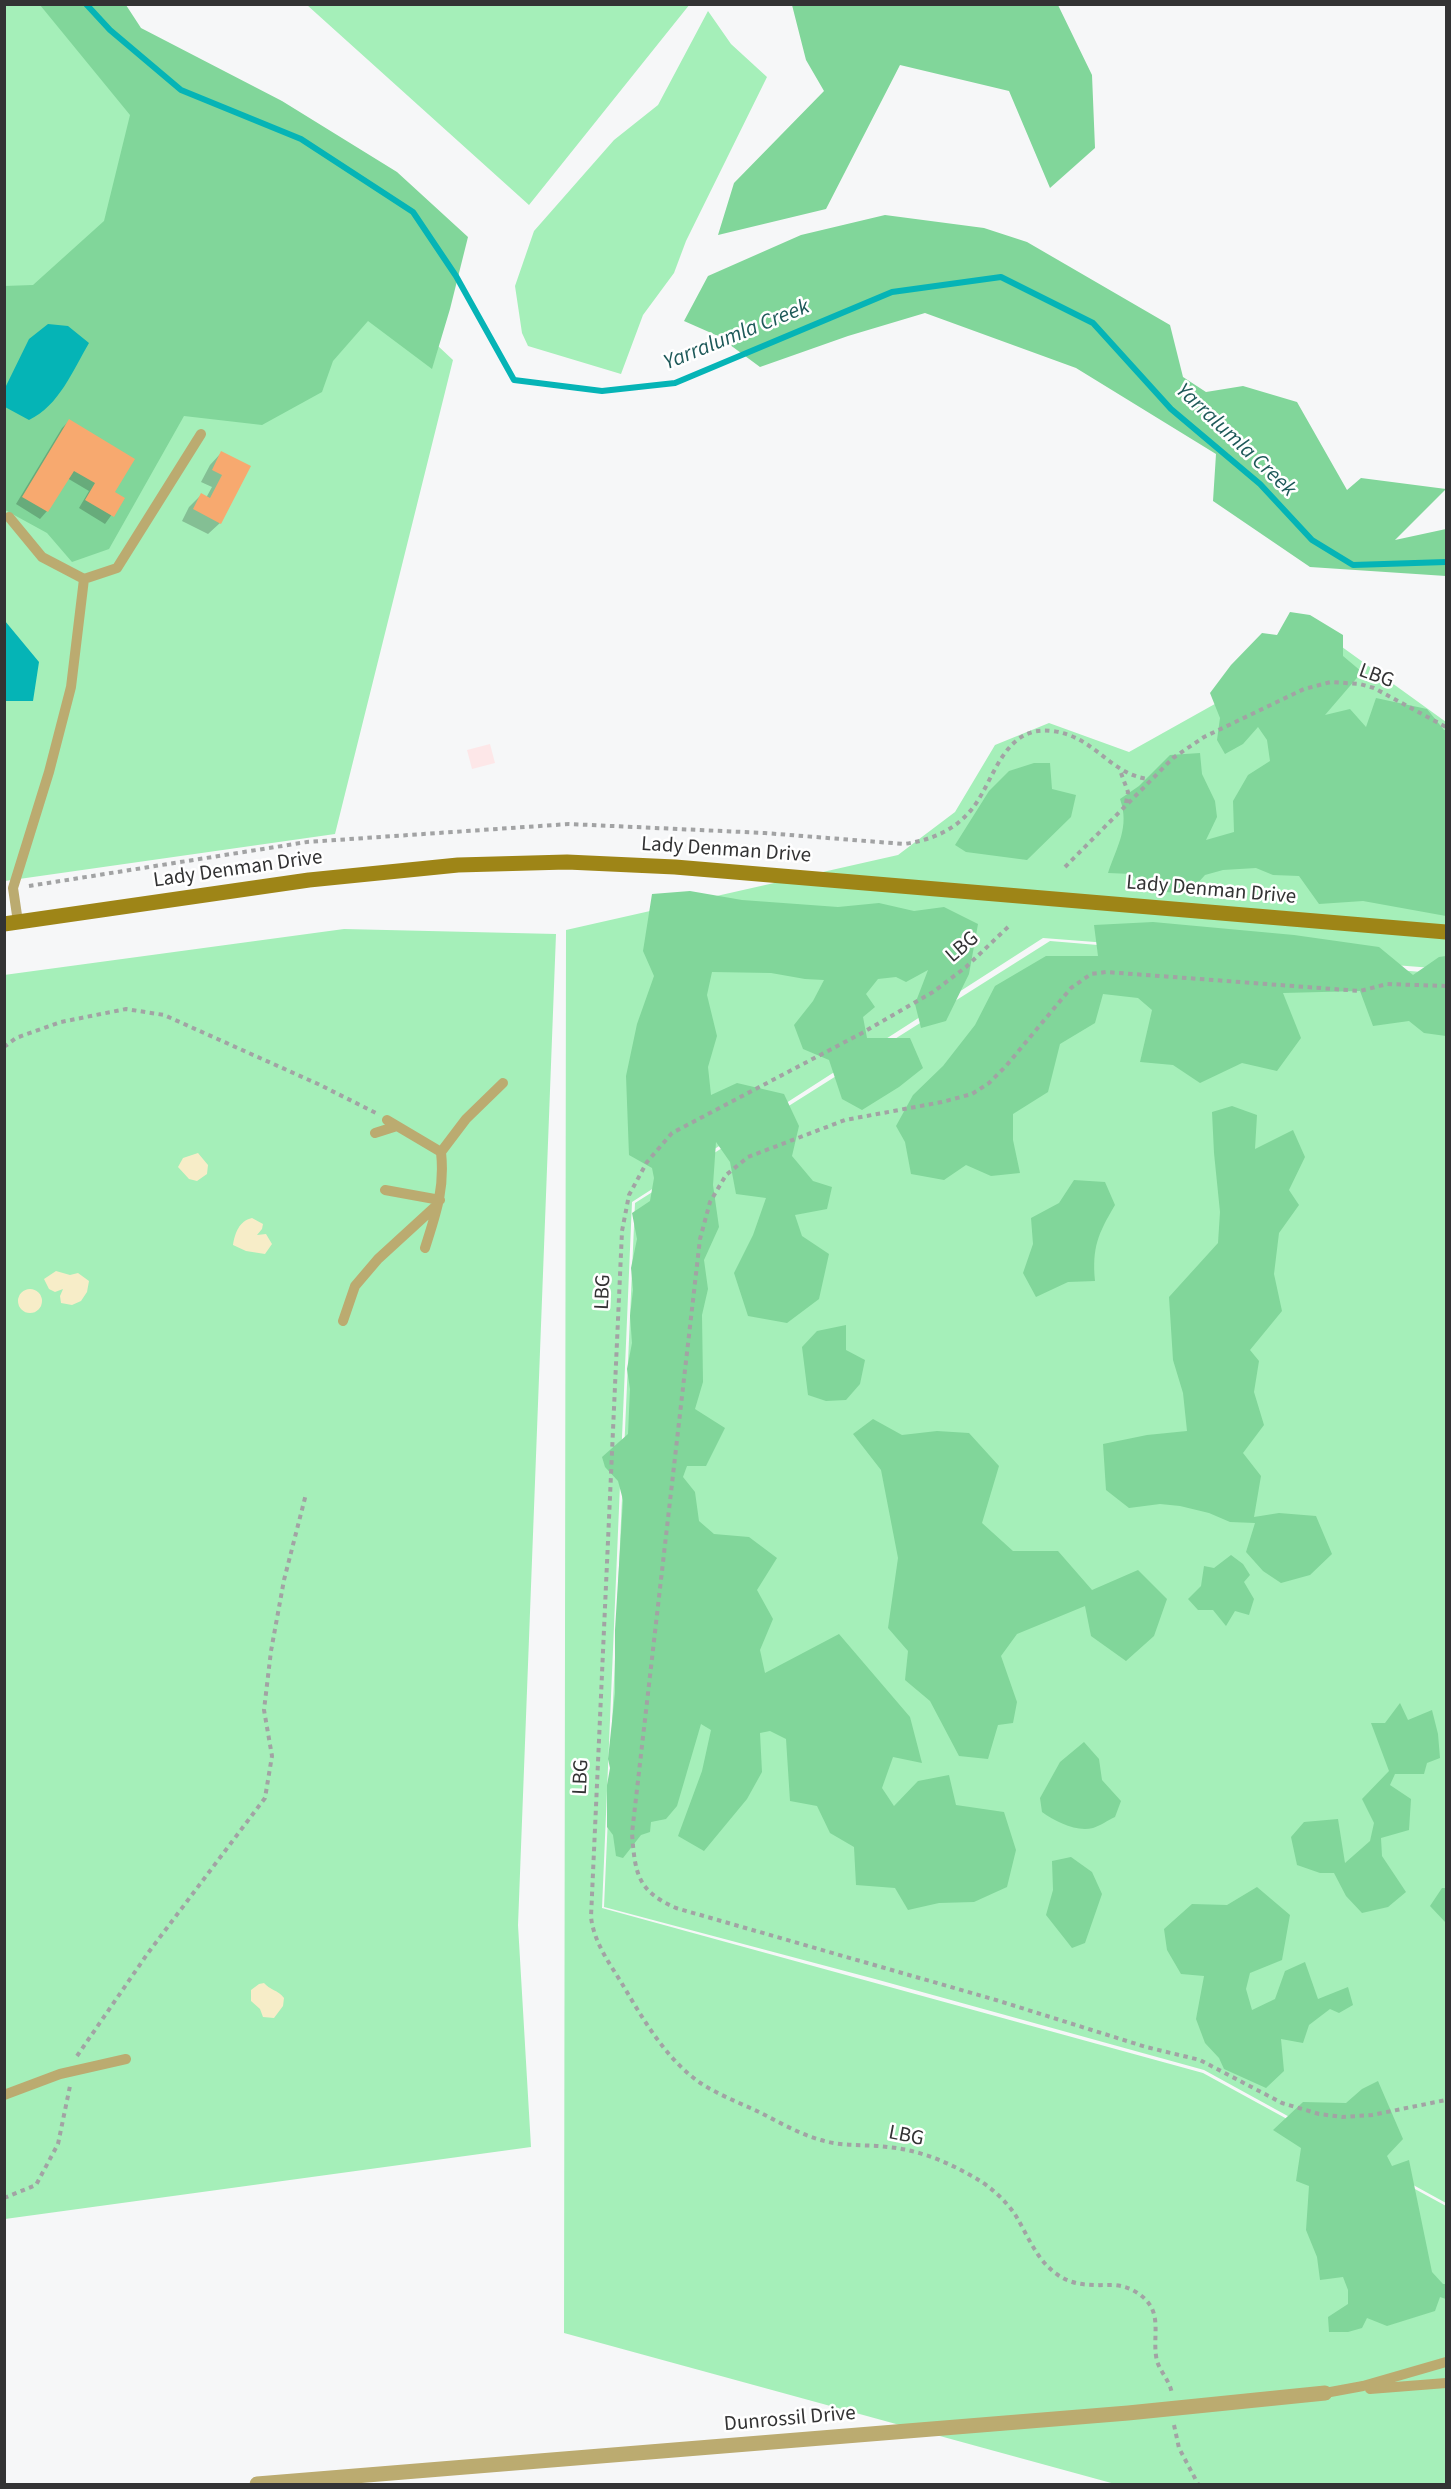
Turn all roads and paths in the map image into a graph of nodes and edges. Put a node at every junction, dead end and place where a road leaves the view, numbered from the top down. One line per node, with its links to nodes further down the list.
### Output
1 (201, 434): 3 (lane)
2 (9, 517): 3 (lane)
3 (84, 579): 9 (lane)
4 (1446, 727): 6 (path, LBG)
5 (1120, 771): 6 (path); 7 (path); 9 (path)
6 (1149, 779): 7 (path, LBG)
7 (1126, 803): 8 (path, LBG)
8 (1065, 867)
9 (13, 888): 10 (lane)
10 (11, 923): 12 (street, Lady Denman Drive)
11 (1008, 927): 32 (path, LBG)
12 (1446, 932)
13 (1446, 986): 27 (path)
14 (4, 1047): 16 (path)
15 (503, 1083): 18 (lane)
16 (392, 1123): 17 (lane); 18 (lane)
17 (375, 1133)
18 (441, 1152): 20 (lane)
19 (385, 1190): 20 (lane)
20 (440, 1201): 21 (lane); 22 (lane)
21 (424, 1248)
22 (343, 1321)
23 (306, 1494): 25 (path)
24 (126, 2059): 25 (lane)
25 (73, 2071): 26 (lane); 28 (path)
26 (4, 2095)
27 (1446, 2100)
28 (4, 2198)
29 (1446, 2362): 31 (lane, Dunrossil Drive)
30 (1446, 2383): 31 (lane, Dunrossil Drive)
31 (1325, 2393): 32 (street, Dunrossil Drive)
32 (1174, 2408): 33 (street, Dunrossil Drive); 34 (path, LBG)
33 (257, 2484)
34 (1198, 2484)

